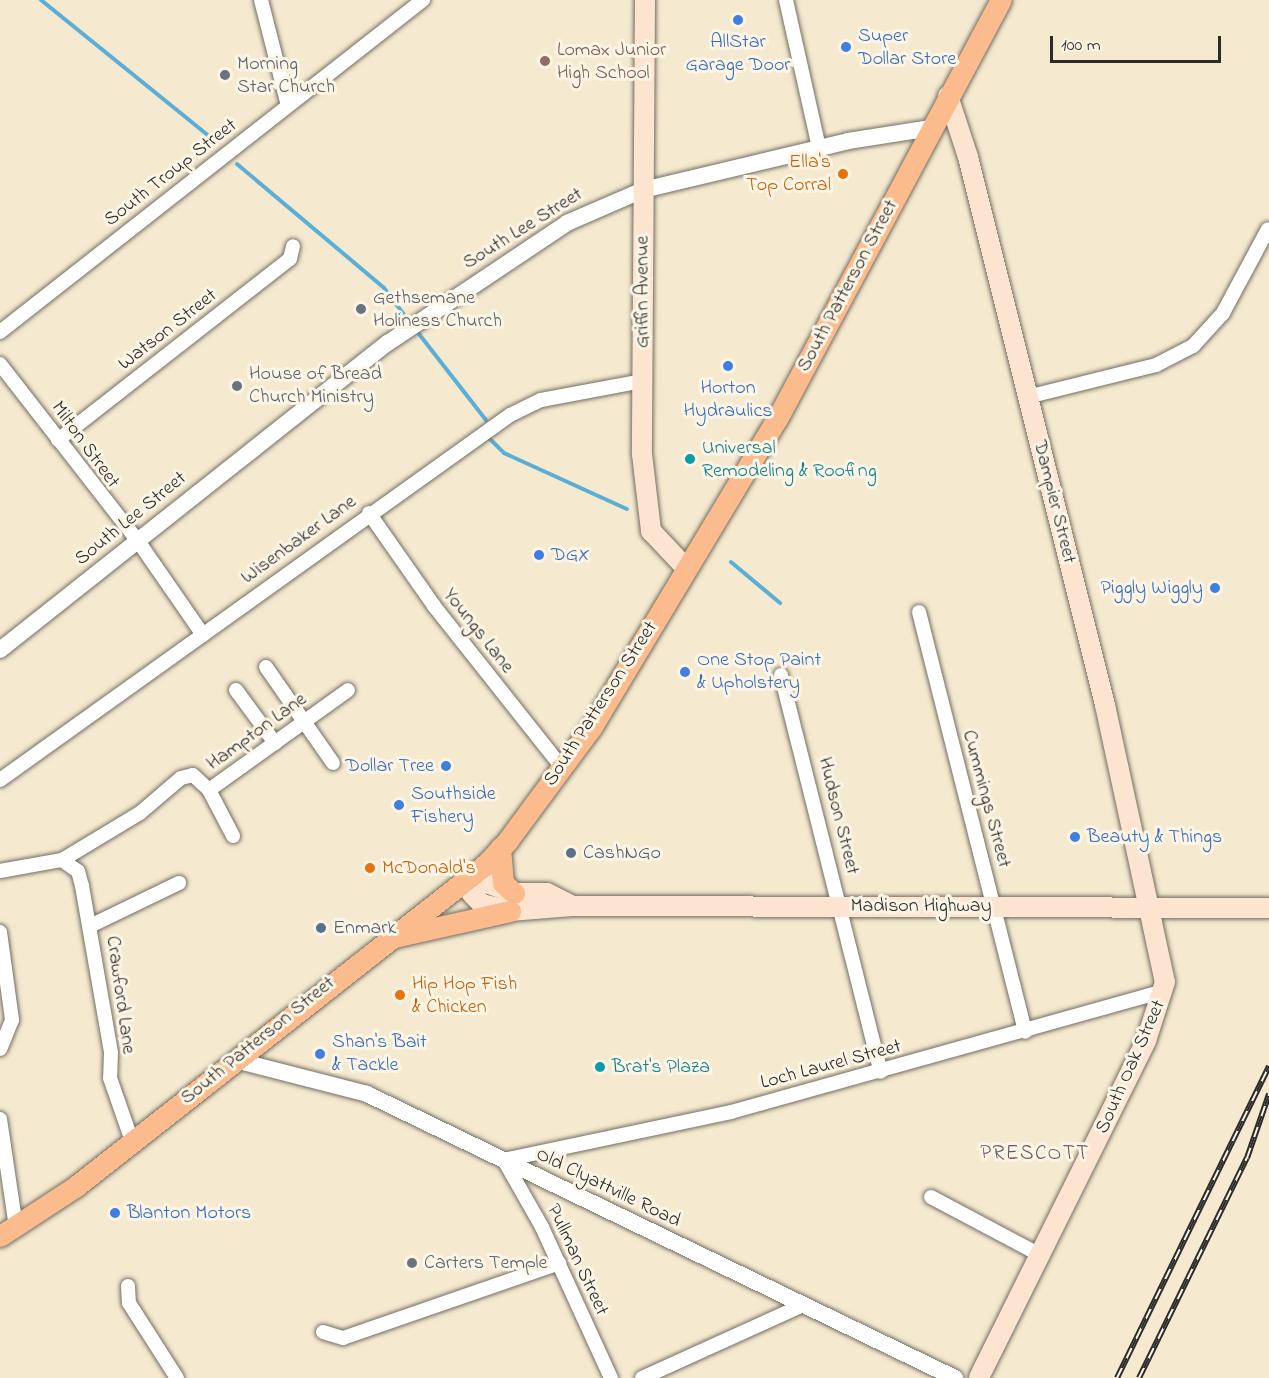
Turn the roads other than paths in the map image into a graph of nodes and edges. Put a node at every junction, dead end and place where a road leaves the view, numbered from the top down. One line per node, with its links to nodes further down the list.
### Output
1 (261, 0): 7 (street)
2 (423, 0): 7 (street, South Troup Street)
3 (786, 0): 9 (street)
4 (1000, 0): 6 (main road, South Patterson Street)
5 (643, 5): 10 (main road, Griffin Avenue)
6 (948, 96): 8 (main road, South Patterson Street); 16 (main road, Dampier Street)
7 (288, 106): 13 (street, South Troup Street)
8 (931, 128): 9 (street, South Lee Street); 20 (main road, South Patterson Street)
9 (819, 148): 10 (street, South Lee Street)
10 (643, 190): 15 (main road, Griffin Avenue); 19 (street, South Lee Street)
11 (1268, 229): 16 (street)
12 (293, 246): 17 (street, Watson Street)
13 (0, 332)
14 (0, 364): 17 (street, Milton Street)
15 (642, 381): 18 (street, Wisenbaker Lane); 20 (main road, Griffin Avenue)
16 (1027, 397): 44 (main road, Dampier Street)
17 (58, 440): 19 (street, Milton Street)
18 (369, 513): 22 (street, Wisenbaker Lane); 31 (street, Youngs Lane)
19 (138, 541): 22 (street, Milton Street); 23 (street, South Lee Street)
20 (686, 568): 31 (main road, South Patterson Street)
21 (919, 612): 41 (street, Cummings Street)
22 (202, 635): 32 (street, Wisenbaker Lane)
23 (0, 650)
24 (266, 667): 28 (street)
25 (782, 675): 42 (street, Hudson Street)
26 (236, 690): 29 (street)
27 (348, 690): 28 (street, Hampton Lane)
28 (306, 721): 29 (street, Hampton Lane); 30 (street)
29 (275, 742): 33 (street, Hampton Lane)
30 (333, 763)
31 (562, 769): 35 (main road, South Patterson Street)
32 (0, 780)
33 (209, 790): 34 (street); 36 (street, Hampton Lane)
34 (233, 836)
35 (500, 848): 38 (main road, South Patterson Street); 40 (main road)
36 (62, 860): 37 (street, Hampton Lane); 45 (street, Crawford Lane)
37 (0, 871)
38 (468, 876): 40 (main road, Madison Highway); 47 (main road, South Patterson Street)
39 (179, 883): 45 (street)
40 (512, 902): 42 (main road, Madison Highway); 47 (main road)
41 (994, 905): 42 (main road, Madison Highway); 44 (main road, Madison Highway); 49 (street, Cummings Street)
42 (840, 906): 52 (street, Hudson Street)
43 (1269, 908): 44 (main road, Madison Highway)
44 (1151, 909): 48 (main road, South Oak Street)
45 (90, 926): 54 (street, Crawford Lane)
46 (0, 932): 50 (street)
47 (387, 938): 51 (main road, South Patterson Street)
48 (1164, 991): 49 (street, Loch Laurel Street); 58 (main road, South Oak Street)
49 (1025, 1032): 52 (street, Loch Laurel Street)
50 (0, 1049)
51 (235, 1060): 54 (main road, South Patterson Street); 55 (street, Old Clyattville Road)
52 (880, 1072): 55 (street, Loch Laurel Street)
53 (0, 1119): 57 (street)
54 (132, 1142): 57 (main road, South Patterson Street)
55 (504, 1160): 59 (street, Pullman Street); 61 (street, Old Clyattville Road)
56 (931, 1197): 58 (street)
57 (8, 1232)
58 (1042, 1256): 67 (main road, South Oak Street)
59 (559, 1263): 62 (street); 64 (street, Pullman Street)
60 (128, 1286): 63 (street)
61 (801, 1306): 65 (street); 66 (street, Old Clyattville Road)
62 (323, 1332)
63 (177, 1378)
64 (611, 1378)
65 (642, 1378)
66 (954, 1378)
67 (979, 1378)

